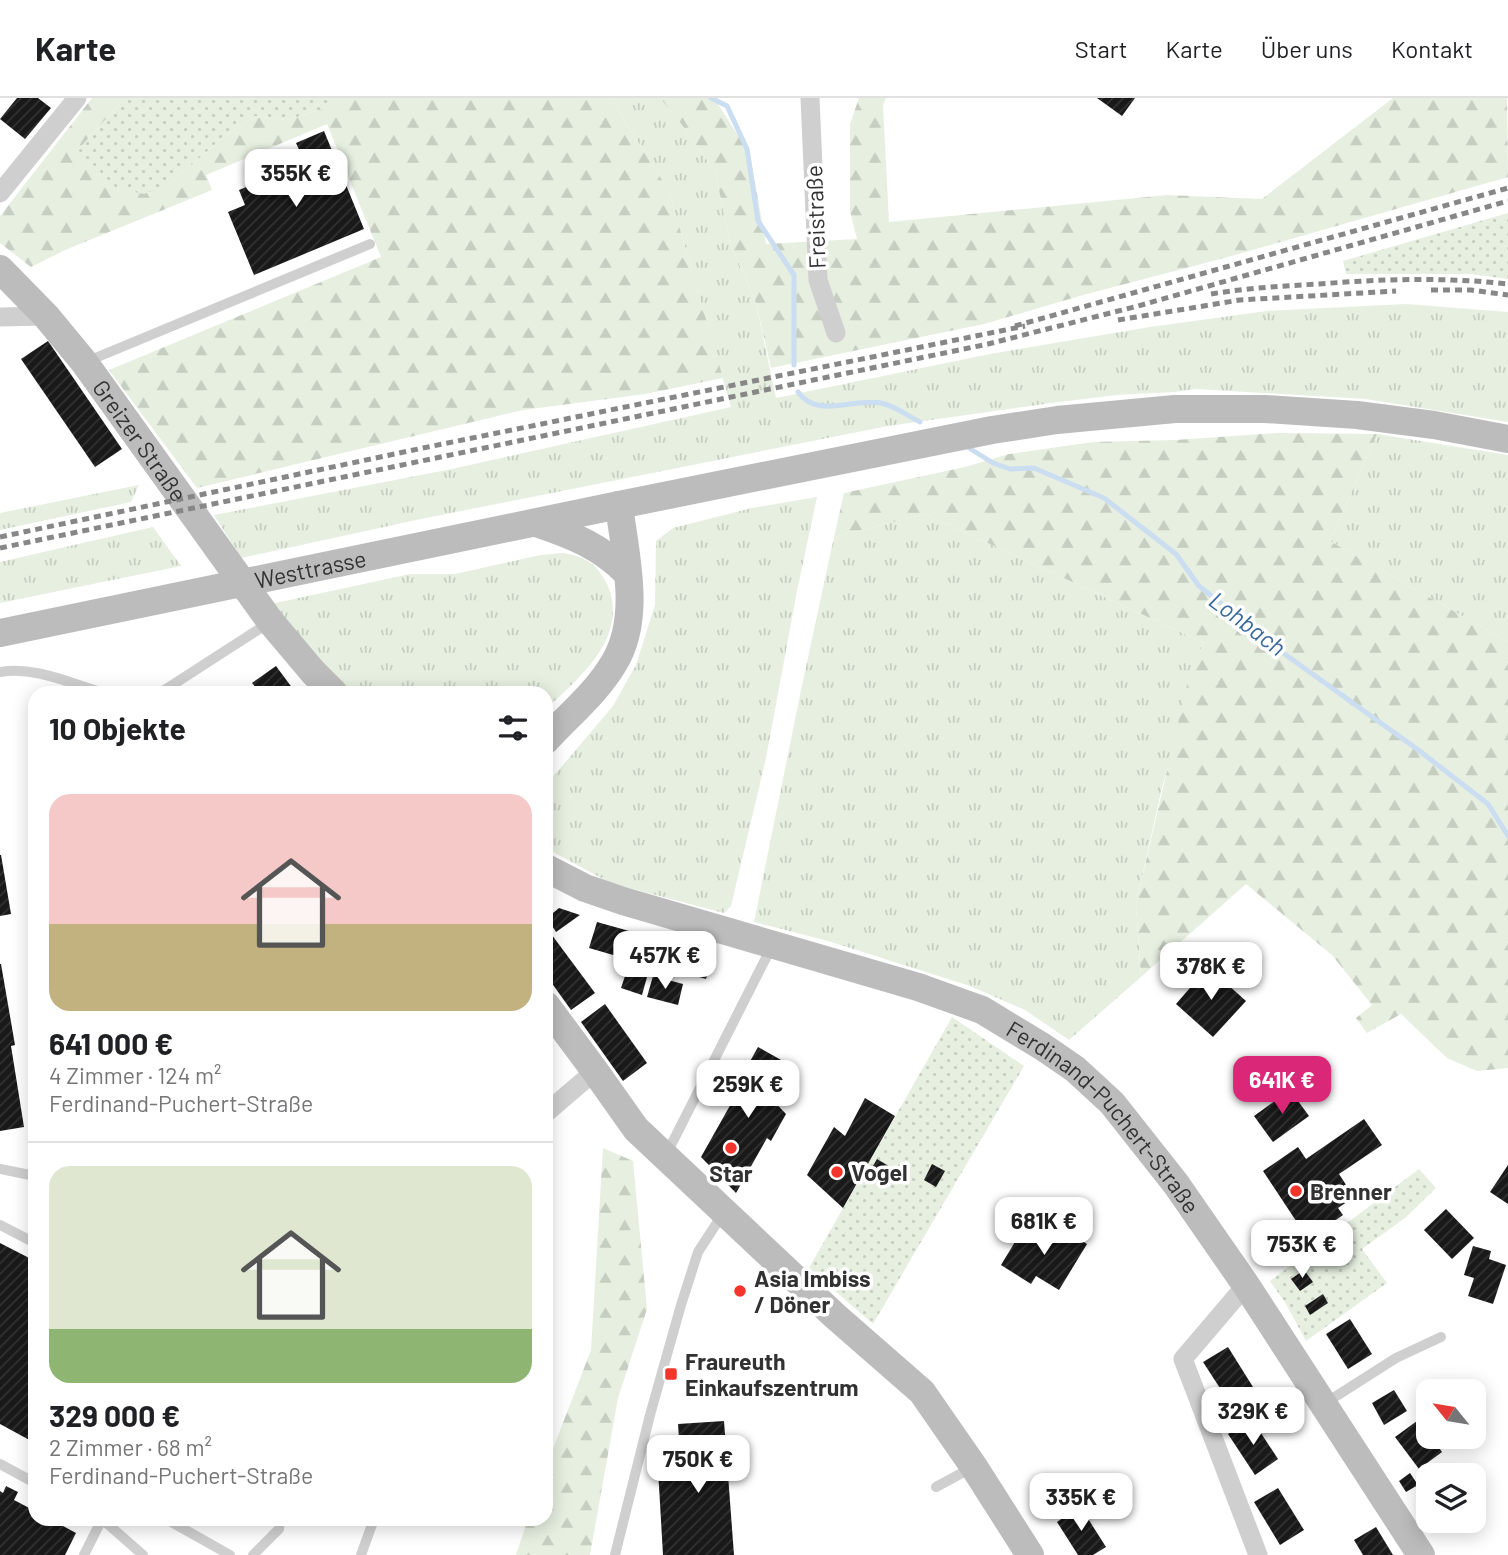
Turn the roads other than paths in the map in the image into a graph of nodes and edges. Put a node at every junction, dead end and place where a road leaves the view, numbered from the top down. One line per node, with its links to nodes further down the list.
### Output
1 (77, 98): 3 (street)
2 (810, 98): 8 (street, Freistraße)
3 (0, 193)
4 (370, 244): 9 (lane)
5 (0, 270): 6 (main road, Greizer Straße)
6 (46, 316): 7 (street); 9 (main road, Greizer Straße)
7 (0, 317)
8 (836, 333)
9 (84, 362): 14 (main road, Greizer Straße)
10 (1508, 439): 11 (main road, Westtrasse)
11 (619, 505): 12 (main road, Westtrasse); 13 (main road)
12 (534, 523): 13 (main road); 15 (main road, Westtrasse)
13 (627, 573): 20 (main road)
14 (270, 621): 18 (lane); 19 (main road, Greizer Straße)
15 (0, 633)
16 (0, 672): 17 (lane)
17 (81, 686)
18 (171, 686)
19 (327, 686)
20 (553, 733)
21 (553, 872): 22 (main road, Ferdinand-Puchert-Straße)
22 (773, 945): 26 (lane); 32 (main road, Ferdinand-Puchert-Straße)
23 (553, 1014): 24 (main road)
24 (595, 1071): 25 (street); 26 (main road)
25 (553, 1107)
26 (666, 1157): 29 (main road)
27 (0, 1169): 28 (lane)
28 (28, 1175)
29 (724, 1211): 36 (main road); 49 (lane)
30 (0, 1225): 31 (lane)
31 (28, 1239)
32 (1246, 1285): 34 (main road, Ferdinand-Puchert-Straße); 51 (street)
33 (1441, 1337): 34 (lane)
34 (1323, 1404): 52 (main road, Ferdinand-Puchert-Straße)
35 (0, 1464): 37 (lane)
36 (974, 1467): 38 (lane); 50 (main road)
37 (28, 1479)
38 (936, 1487)
39 (98, 1526): 44 (lane)
40 (110, 1526): 45 (lane)
41 (178, 1526): 46 (lane)
42 (280, 1526): 47 (lane)
43 (371, 1526): 48 (lane)
44 (84, 1555)
45 (143, 1555)
46 (230, 1555)
47 (253, 1555)
48 (361, 1555)
49 (615, 1555)
50 (1030, 1555)
51 (1258, 1555)
52 (1421, 1555)

